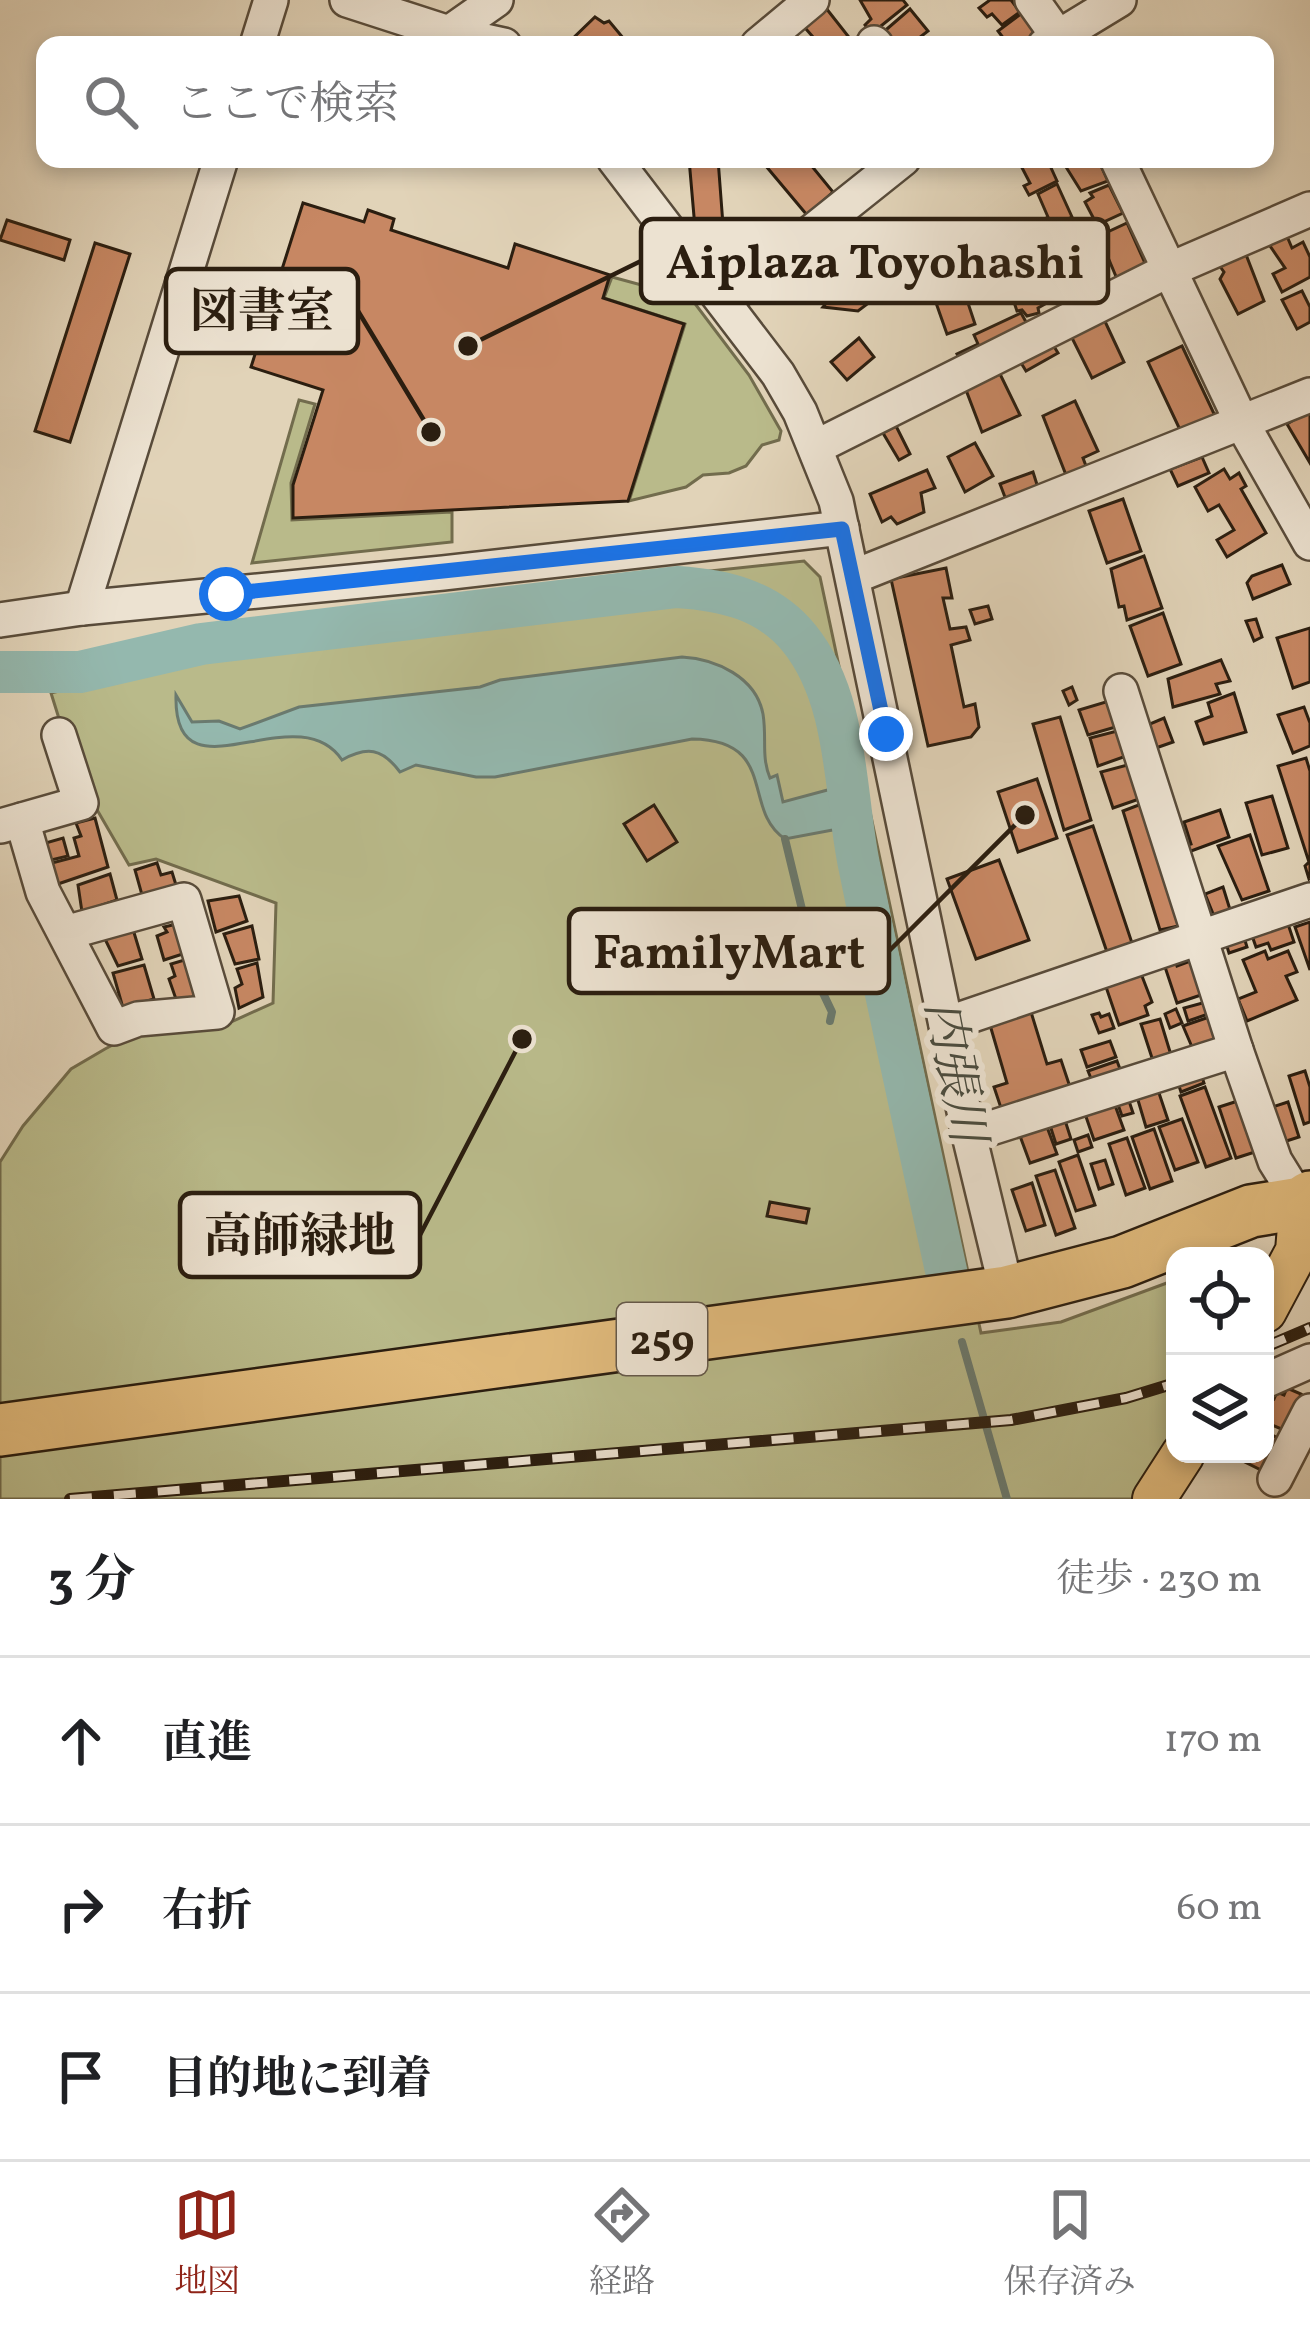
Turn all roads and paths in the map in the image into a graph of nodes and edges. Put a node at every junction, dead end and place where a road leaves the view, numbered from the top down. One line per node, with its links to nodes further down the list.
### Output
1 (271, 0): 8 (street)
2 (346, 0): 7 (street)
3 (494, 0): 7 (street); 10 (street)
4 (812, 0): 11 (street)
5 (1032, 0): 12 (street)
6 (1119, 0): 13 (street)
7 (449, 33): 9 (street)
8 (260, 36)
9 (463, 36)
10 (520, 36)
11 (769, 36)
12 (1053, 36)
13 (1064, 36)
14 (218, 168): 27 (street)
15 (623, 168): 20 (street)
16 (892, 168): 20 (street)
17 (1121, 168): 19 (street)
18 (1310, 209): 19 (street)
19 (1169, 270): 22 (street); 23 (street)
20 (724, 302): 23 (street)
21 (1310, 395): 22 (street)
22 (1243, 425): 25 (street); 26 (street)
23 (816, 448): 24 (street)
24 (842, 529): 26 (street); 27 (street)
25 (1310, 543)
26 (853, 577): 35 (street)
27 (82, 608): 28 (street)
28 (0, 620)
29 (1121, 692): 34 (street)
30 (59, 735): 31 (street)
31 (11, 823): 33 (street)
32 (1310, 900): 34 (street)
33 (64, 933): 33 (street)
34 (1200, 939): 35 (street); 36 (street)
35 (946, 1024): 37 (street)
36 (1236, 1050): 37 (street); 38 (street)
37 (969, 1135): 39 (street)
38 (1306, 1200): 39 (highway, 259); 40 (main road)
39 (1007, 1292): 44 (highway, 259)
40 (1274, 1294)
41 (1310, 1361): 42 (street)
42 (1274, 1377)
43 (1310, 1411): 46 (street)
44 (0, 1430)
45 (1177, 1463): 47 (main road)
46 (1275, 1479)
47 (1154, 1499)

